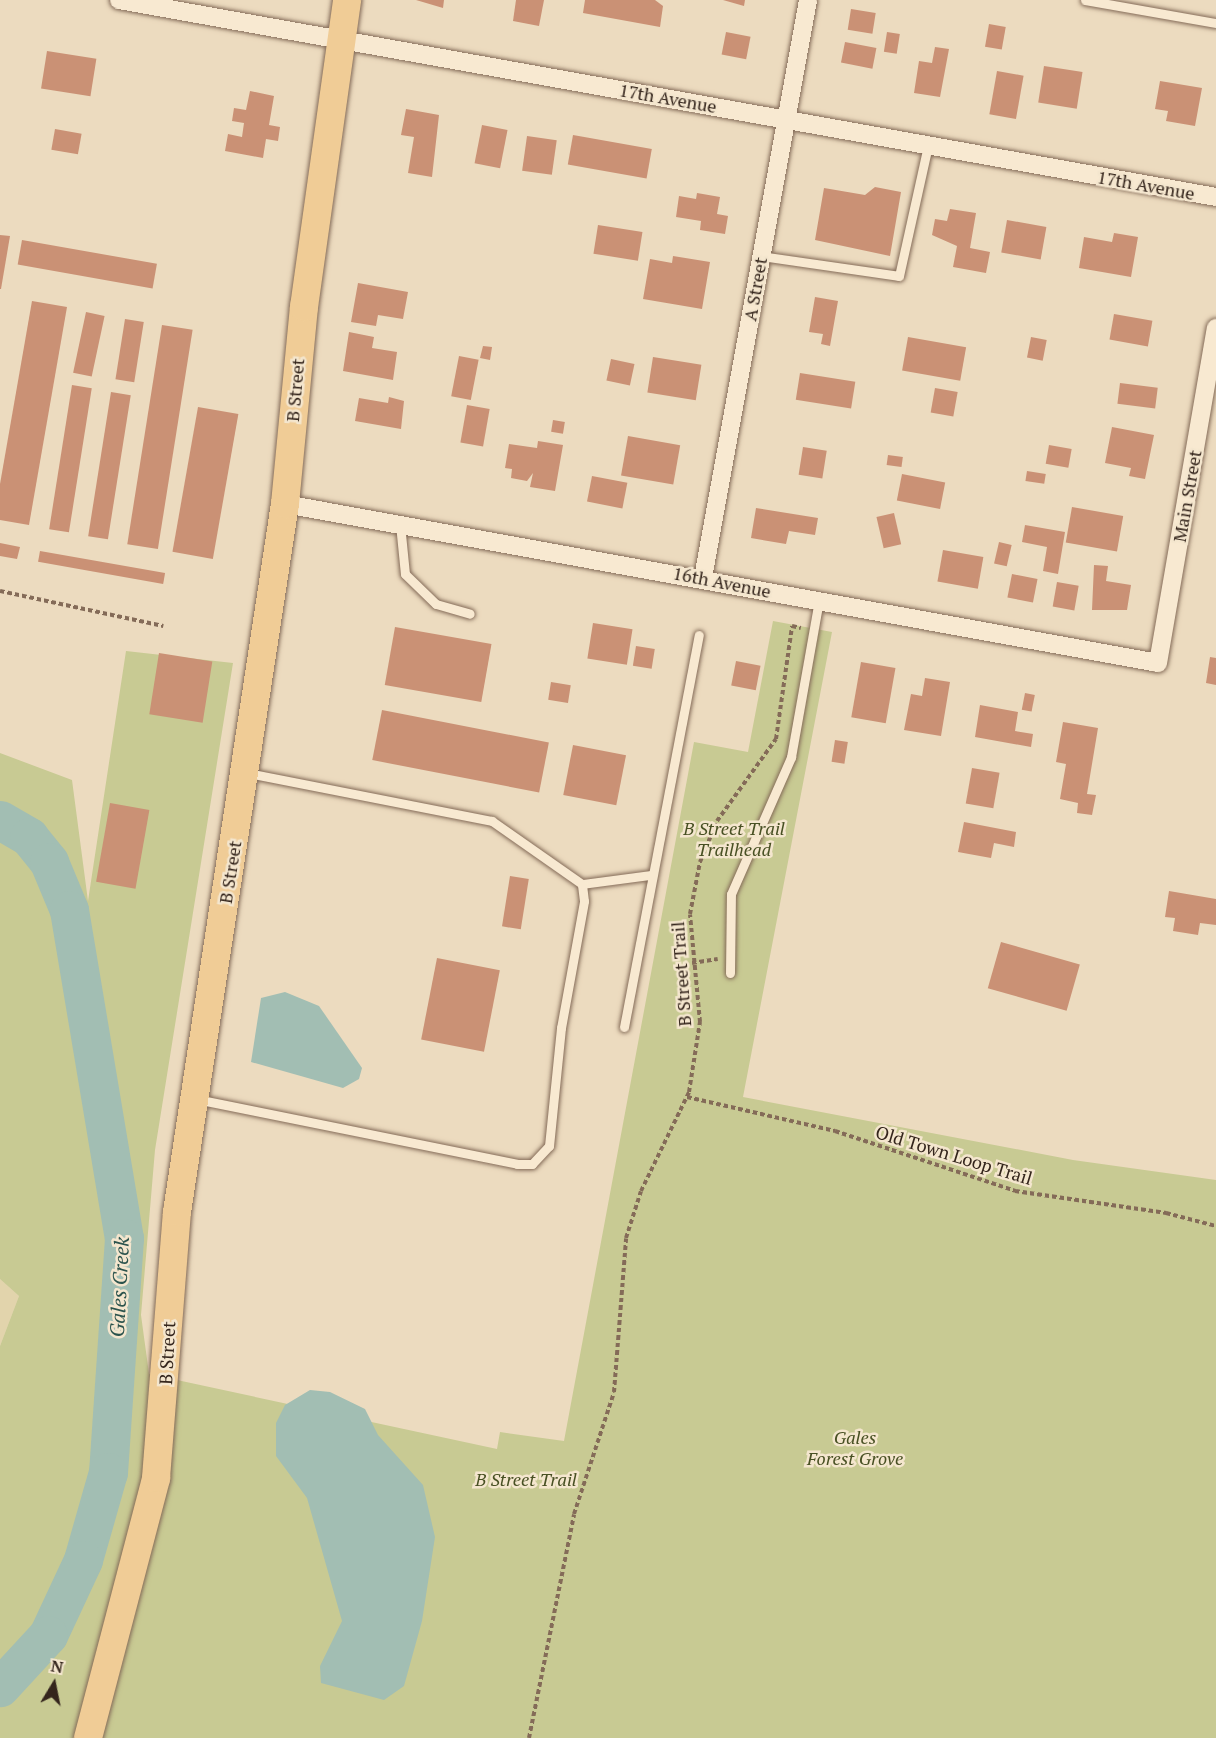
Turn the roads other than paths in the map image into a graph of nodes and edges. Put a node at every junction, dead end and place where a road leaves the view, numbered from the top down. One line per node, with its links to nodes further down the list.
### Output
1 (119, 0): 7 (street, 17th Avenue)
2 (347, 0): 7 (main road, B Street)
3 (808, 0): 8 (street, A Street)
4 (1085, 0): 5 (lane)
5 (1123, 3): 6 (lane)
6 (1216, 23)
7 (340, 39): 8 (street, 17th Avenue); 13 (main road, B Street)
8 (786, 119): 9 (street, 17th Avenue); 11 (street, A Street)
9 (928, 145): 10 (street, 17th Avenue); 11 (lane)
10 (1216, 197)
11 (761, 256): 15 (street, A Street)
12 (1216, 328): 19 (street, Main Street)
13 (285, 504): 14 (street, 16th Avenue); 20 (main road, B Street)
14 (400, 522): 15 (street, 16th Avenue); 17 (lane)
15 (703, 578): 16 (street, 16th Avenue)
16 (819, 600): 19 (street, 16th Avenue); 23 (lane)
17 (471, 614)
18 (699, 634): 21 (lane)
19 (1158, 663)
20 (246, 773): 22 (lane); 25 (main road, B Street)
21 (650, 875): 22 (lane); 24 (lane)
22 (582, 884): 25 (lane)
23 (730, 973)
24 (624, 1027)
25 (194, 1099): 26 (main road, B Street)
26 (88, 1738)

